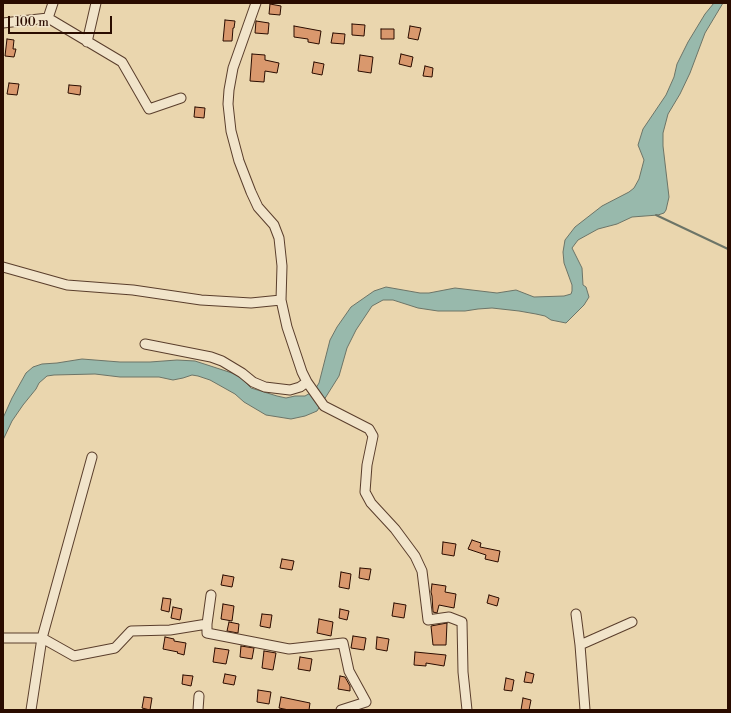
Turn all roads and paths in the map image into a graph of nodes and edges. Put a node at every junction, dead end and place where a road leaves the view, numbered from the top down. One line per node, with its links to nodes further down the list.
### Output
1 (53, 3): 4 (street)
2 (96, 3): 6 (street)
3 (256, 3): 9 (street)
4 (48, 18): 5 (street); 6 (street)
5 (3, 23)
6 (87, 42): 7 (street)
7 (181, 98)
8 (3, 267): 9 (street)
9 (281, 300): 11 (street)
10 (145, 344): 11 (street)
11 (309, 385): 24 (street)
12 (92, 457): 18 (street)
13 (211, 595): 16 (street)
14 (576, 614): 19 (street)
15 (632, 622): 19 (street)
16 (207, 624): 18 (street); 23 (street)
17 (3, 638): 18 (street)
18 (42, 638): 21 (street)
19 (580, 645): 25 (street)
20 (199, 696): 22 (street)
21 (31, 710)
22 (198, 710)
23 (340, 710)
24 (467, 710)
25 (585, 710)

